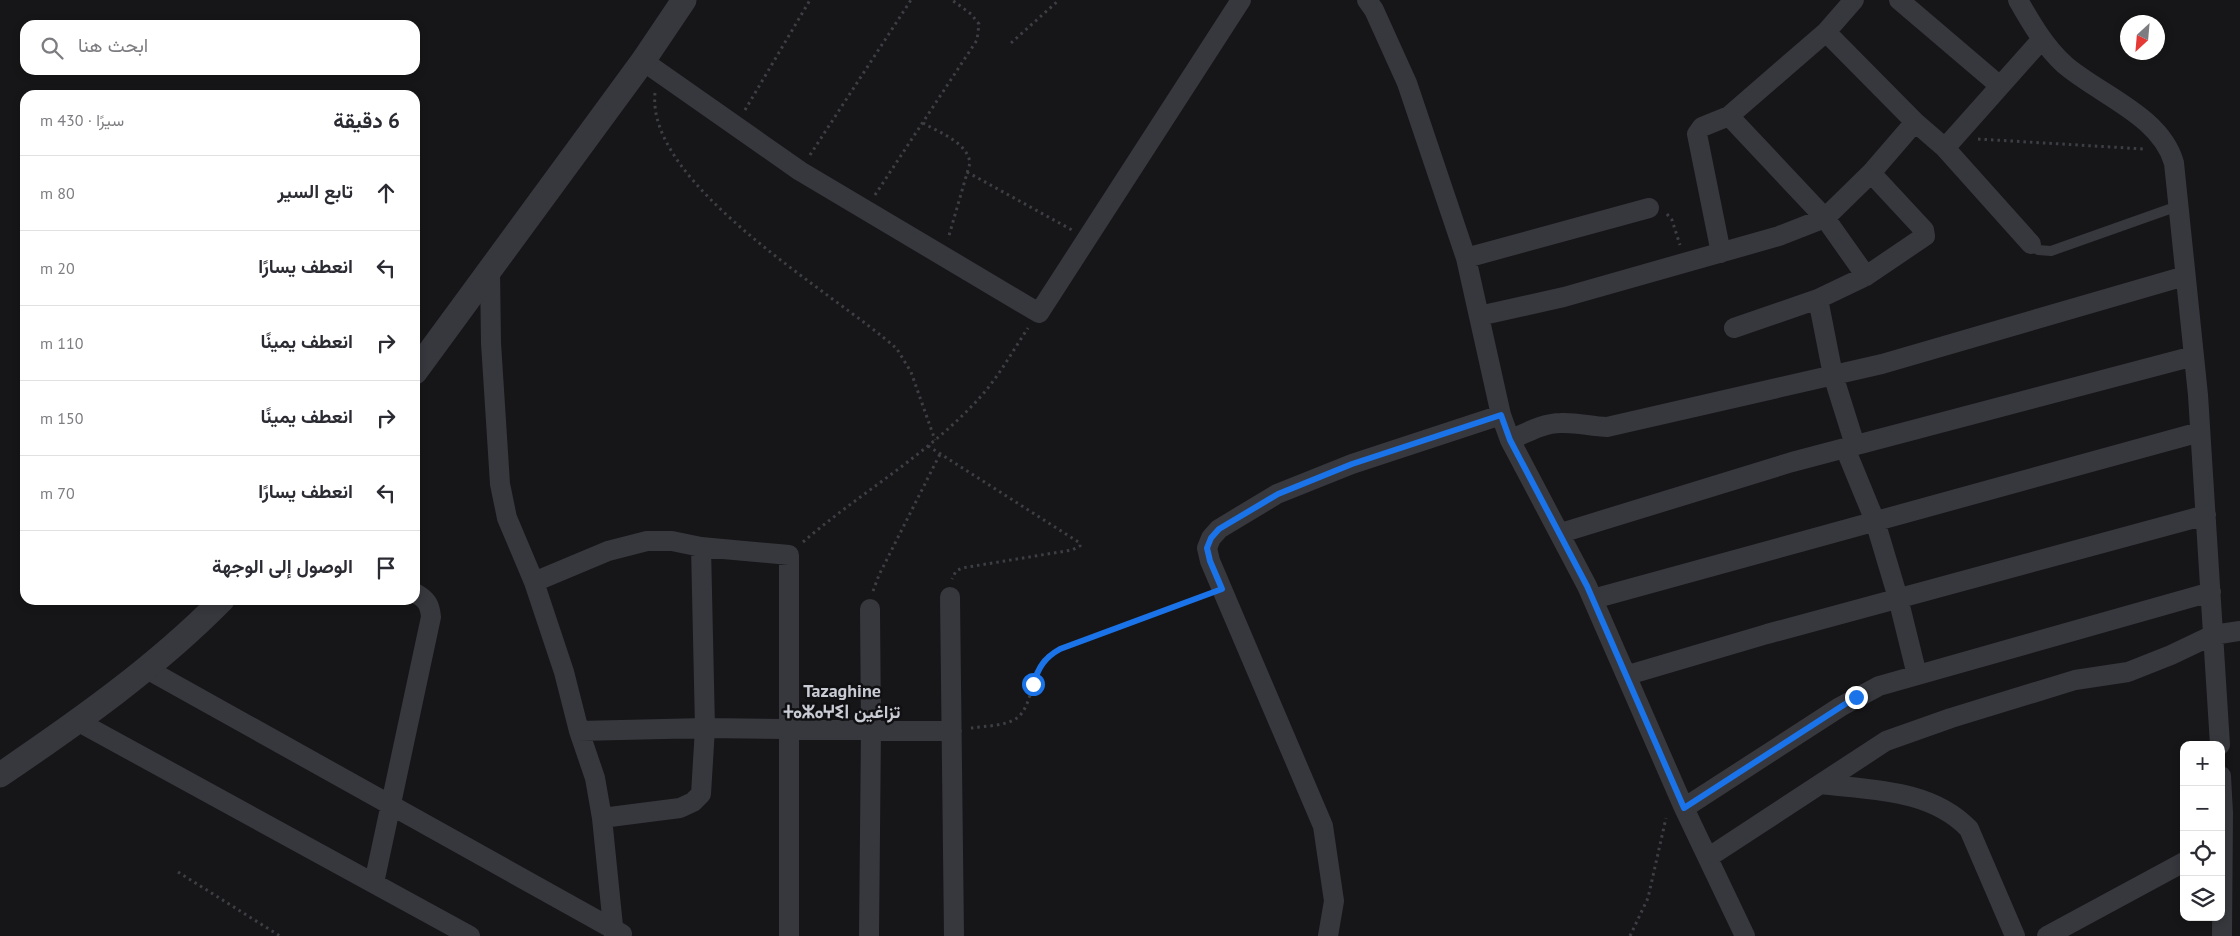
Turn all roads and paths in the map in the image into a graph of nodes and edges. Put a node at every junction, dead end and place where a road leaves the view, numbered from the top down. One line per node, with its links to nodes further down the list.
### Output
1 (684, 0): 16 (street)
2 (810, 0): 21 (path)
3 (911, 0): 24 (path)
4 (952, 0): 12 (path)
5 (962, 0): 12 (path)
6 (1059, 0): 15 (path)
7 (1241, 0): 31 (street)
8 (1367, 0): 35 (street)
9 (1854, 0): 13 (street)
10 (1900, 0): 17 (street)
11 (2018, 0): 14 (street)
12 (958, 4): 20 (path)
13 (1826, 32): 18 (street); 19 (street)
14 (2042, 39): 17 (street); 23 (street)
15 (1011, 42)
16 (650, 66): 21 (street); 37 (street); 49 (path)
17 (2000, 86): 22 (street)
18 (1729, 116): 30 (street); 33 (street)
19 (1915, 122): 22 (street); 26 (street)
20 (923, 123): 25 (path); 29 (path)
21 (736, 126): 24 (street)
22 (1950, 143): 23 (path); 32 (street)
23 (2170, 150): 27 (street)
24 (800, 170): 29 (street)
25 (967, 172): 31 (path); 34 (path)
26 (1871, 173): 30 (street); 38 (street)
27 (2178, 206): 32 (lane); 39 (street)
28 (1649, 208): 35 (street); 36 (path)
29 (865, 210): 34 (street)
30 (1825, 218): 33 (street); 38 (street)
31 (1087, 239): 41 (street)
32 (2031, 244)
33 (1721, 253): 36 (street)
34 (943, 256): 41 (street)
35 (1466, 258): 42 (street)
36 (1686, 263): 42 (street)
37 (490, 270): 45 (street); 59 (street)
38 (1866, 276): 40 (street)
39 (2185, 276): 44 (street); 46 (street)
40 (1818, 299): 43 (street); 46 (street)
41 (1039, 313): 49 (path)
42 (1479, 316): 47 (street)
43 (1734, 328)
44 (2194, 356): 48 (street); 52 (street)
45 (420, 365)
46 (1833, 375): 50 (street); 52 (street)
47 (1501, 415): 50 (street); 60 (street)
48 (2200, 432): 54 (street); 55 (street)
49 (935, 440): 51 (path)
50 (1510, 440): 56 (street)
51 (928, 446): 53 (path); 58 (path)
52 (1850, 447): 55 (street); 56 (street)
53 (940, 454): 63 (path); 67 (path)
54 (2206, 515): 61 (street); 64 (street)
55 (1875, 521): 64 (street); 65 (street)
56 (1561, 533): 65 (street)
57 (701, 547): 58 (street); 59 (street); 74 (street)
58 (789, 555): 75 (street)
59 (534, 582): 77 (street)
60 (1222, 589): 78 (path); 99 (street)
61 (2211, 592): 69 (street); 71 (street)
62 (420, 596): 84 (street)
63 (950, 597): 78 (street)
64 (1898, 598): 71 (street); 72 (street)
65 (1593, 599): 72 (street)
66 (217, 605): 70 (street)
67 (870, 609): 76 (street)
68 (2240, 632): 69 (street)
69 (2214, 635): 79 (street); 82 (street)
70 (145, 668): 73 (street); 84 (street)
71 (1917, 675): 85 (street)
72 (1628, 676): 81 (street)
73 (79, 722): 80 (street); 92 (street)
74 (705, 728): 75 (street); 77 (street); 86 (street)
75 (789, 728): 76 (street); 96 (street)
76 (871, 728): 78 (street); 97 (street)
77 (579, 731): 86 (street)
78 (952, 731): 98 (street)
79 (2220, 741)
80 (0, 775)
81 (1674, 783): 85 (street); 100 (path)
82 (1820, 784): 88 (street); 102 (street)
83 (2221, 786): 87 (street)
84 (390, 804): 92 (street); 93 (street)
85 (1684, 808): 88 (street)
86 (602, 818): 93 (street)
87 (2222, 831)
88 (1709, 857): 101 (street)
89 (2180, 864): 103 (street)
90 (178, 872): 94 (path)
91 (2222, 876): 104 (street)
92 (374, 883): 95 (street)
93 (618, 934)
94 (280, 936)
95 (470, 936)
96 (788, 936)
97 (869, 936)
98 (954, 936)
99 (1328, 936)
100 (1630, 936)
101 (1745, 936)
102 (2015, 936)
103 (2047, 936)
104 (2222, 936)

